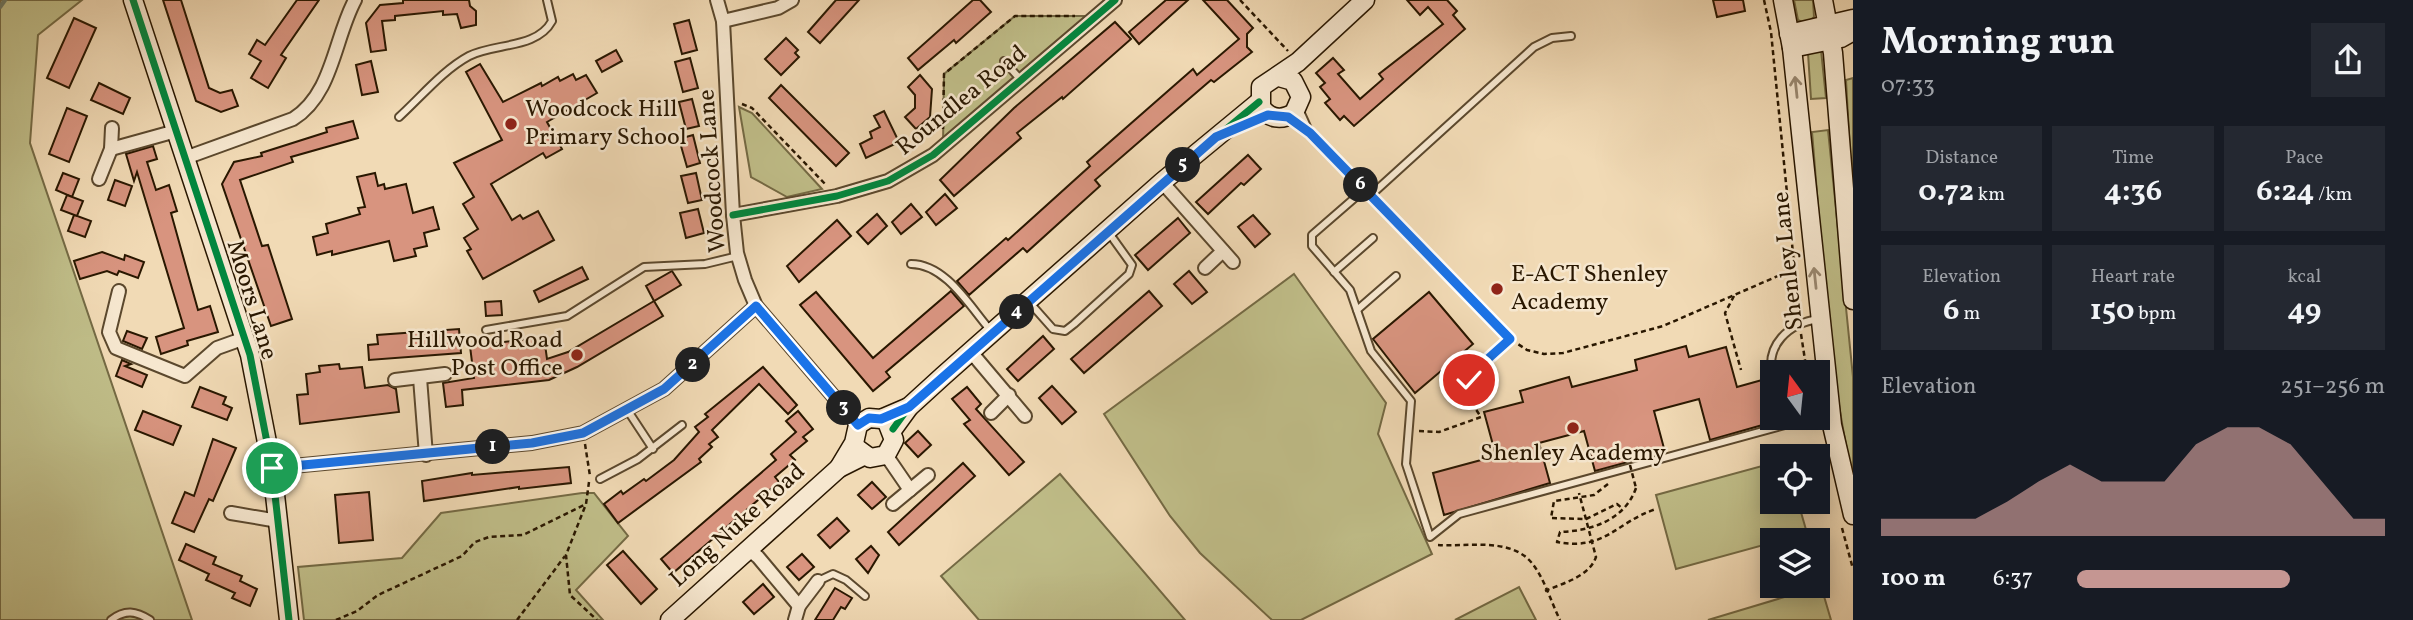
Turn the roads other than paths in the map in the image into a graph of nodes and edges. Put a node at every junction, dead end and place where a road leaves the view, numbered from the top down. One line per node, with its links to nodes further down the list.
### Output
1 (134, 0): 25 (street, Moors Lane)
2 (355, 0): 28 (street)
3 (547, 0): 23 (lane)
4 (718, 0): 11 (street, Woodcock Lane)
5 (792, 0): 11 (street)
6 (1115, 0): 19 (street, Roundlea Road)
7 (1365, 0): 16 (street)
8 (1783, 0): 15 (street, Shenley Lane)
9 (1823, 0): 13 (street)
10 (1853, 19): 13 (street)
11 (723, 21): 34 (street, Woodcock Lane)
12 (1853, 31): 13 (street)
13 (1830, 33): 15 (street); 40 (street)
14 (1571, 36): 32 (lane)
15 (1790, 41): 50 (street, Shenley Lane, one-way to 15)
16 (1304, 56): 18 (street); 20 (street)
17 (1004, 61): 19 (lane)
18 (1279, 77): 20 (street); 21 (street)
19 (1021, 80): 34 (street, Roundlea Road)
20 (1297, 86): 22 (street)
21 (1264, 108): 22 (street); 30 (street)
22 (1293, 112): 26 (lane); 26 (lane)
23 (399, 117)
24 (112, 128): 27 (street)
25 (176, 131): 27 (street); 28 (street, Moors Lane)
26 (1310, 133): 31 (lane)
27 (111, 149): 29 (street)
28 (185, 158): 53 (street, Moors Lane)
29 (99, 179)
30 (1162, 182): 35 (street); 37 (street)
31 (1365, 188): 32 (lane); 43 (lane)
32 (1371, 195): 33 (lane)
33 (1380, 204)
34 (733, 215): 38 (street, Woodcock Lane)
35 (1108, 232): 47 (street); 47 (lane)
36 (1373, 239): 43 (lane)
37 (1223, 251): 39 (street); 42 (street)
38 (738, 256): 48 (street, Woodcock Lane); 51 (lane)
39 (1233, 262)
40 (1851, 262): 46 (street)
41 (911, 264): 52 (lane)
42 (1205, 268)
43 (1334, 272): 49 (lane)
44 (1396, 276): 49 (lane)
45 (119, 291): 53 (street, Moors Lane)
46 (1853, 300)
47 (1029, 302): 52 (street)
48 (756, 306): 60 (street); 65 (street, Woodcock Lane)
49 (1357, 310): 66 (lane)
50 (1819, 319): 55 (lane); 77 (street, Shenley Lane)
51 (486, 331)
52 (993, 333): 54 (street)
53 (245, 338): 71 (street, Moors Lane)
54 (971, 352): 59 (street); 63 (street)
55 (1770, 360)
56 (445, 374): 57 (street)
57 (420, 378): 58 (street); 69 (street)
58 (395, 380)
59 (1009, 395): 61 (street); 62 (street)
60 (628, 411): 67 (lane); 69 (street)
61 (992, 413)
62 (1025, 416)
63 (887, 424): 65 (street); 70 (street)
64 (682, 425): 67 (lane)
65 (858, 425): 68 (street)
66 (1767, 430)
67 (653, 449): 73 (lane)
68 (859, 450): 70 (street, Long Nuke Road); 79 (street, Long Nuke Road)
69 (426, 455): 71 (street)
70 (886, 455): 74 (street)
71 (272, 468): 78 (street, Moors Lane)
72 (928, 475): 74 (street)
73 (600, 479)
74 (910, 491): 75 (street)
75 (893, 504)
76 (232, 513): 78 (street)
77 (1853, 514)
78 (278, 521): 85 (street, Moors Lane)
79 (748, 549): 82 (street); 86 (street, Long Nuke Road)
80 (818, 581): 81 (lane); 82 (street)
81 (865, 596)
82 (799, 607): 87 (street)
83 (111, 620): 84 (lane)
84 (150, 620)
85 (289, 620)
86 (670, 620)
87 (795, 620)

